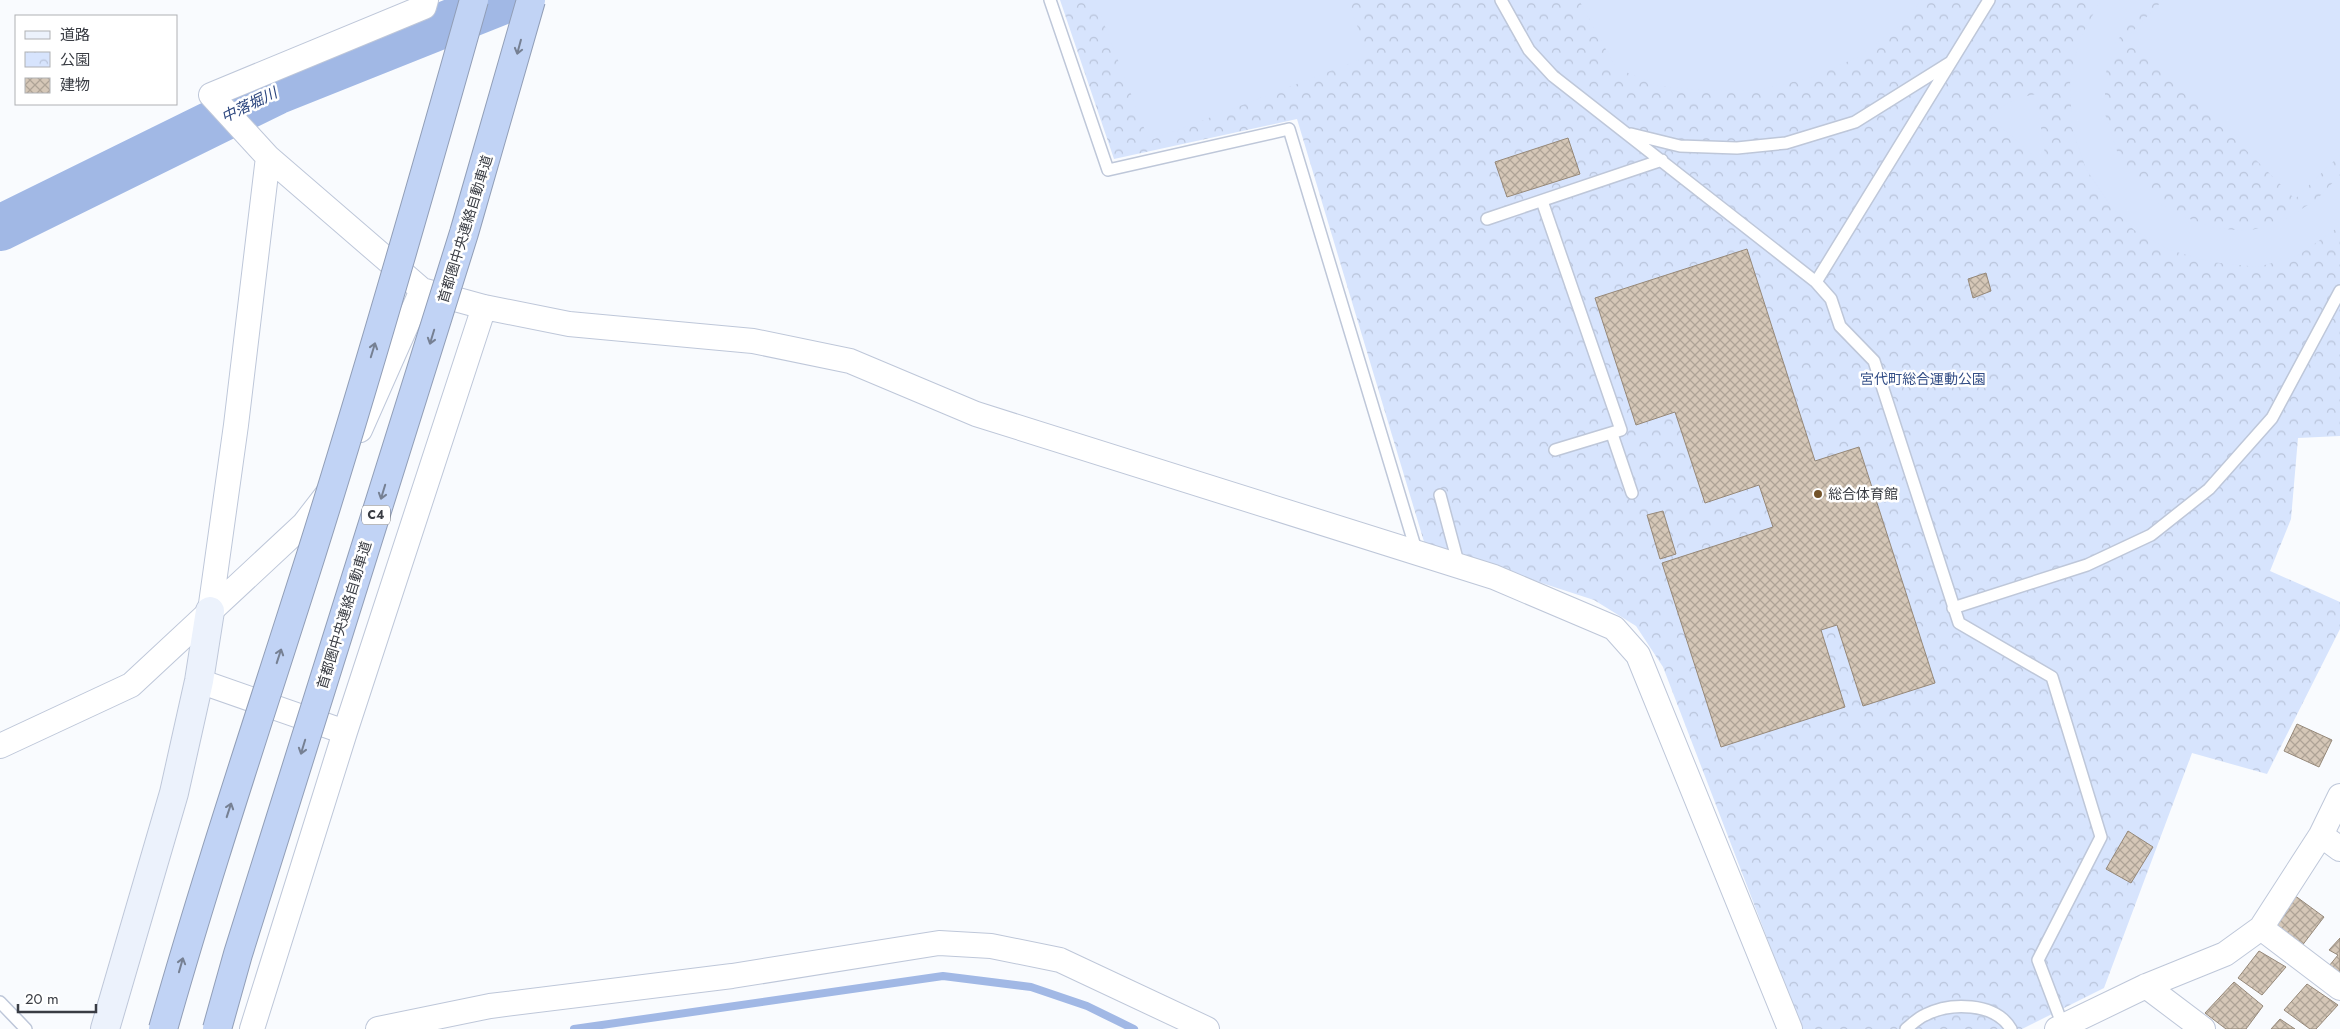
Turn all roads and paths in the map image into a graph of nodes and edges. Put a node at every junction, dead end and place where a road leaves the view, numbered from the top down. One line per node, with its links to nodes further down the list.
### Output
1 (426, 0): 9 (street)
2 (474, 0): 38 (highway, one-way to 2, bridge)
3 (531, 0): 39 (highway, 首都圏中央連絡自動車道 / C4, one-way to 39, bridge)
4 (1050, 0): 21 (lane)
5 (1501, 0): 8 (lane)
6 (1989, 0): 7 (lane)
7 (1951, 62): 8 (lane); 13 (lane)
8 (1625, 132): 10 (lane)
9 (268, 157): 14 (street); 24 (street)
10 (1662, 160): 11 (lane); 13 (lane)
11 (1542, 201): 12 (lane); 17 (lane)
12 (1486, 218)
13 (1816, 282): 23 (lane)
14 (422, 290): 16 (street); 24 (street)
15 (2340, 291): 23 (lane)
16 (484, 307): 21 (street); 26 (street)
17 (1612, 434): 18 (lane); 19 (lane)
18 (1555, 450)
19 (1632, 493)
20 (1440, 495): 22 (lane)
21 (1418, 554): 22 (street)
22 (1459, 567): 43 (street)
23 (1953, 608): 35 (lane)
24 (210, 611): 25 (street); 27 (street)
25 (199, 681): 26 (street); 37 (street)
26 (345, 732): 40 (street)
27 (0, 746)
28 (2340, 796): 29 (street)
29 (2321, 835): 30 (street); 31 (street)
30 (2340, 849)
31 (2261, 928): 32 (street); 33 (street)
32 (2146, 986): 35 (street); 46 (street)
33 (2340, 988)
34 (0, 1002): 36 (lane)
35 (2060, 1027)
36 (26, 1029)
37 (105, 1029)
38 (162, 1029)
39 (217, 1029)
40 (252, 1029)
41 (378, 1029): 42 (street)
42 (1207, 1029)
43 (1790, 1029)
44 (1906, 1029): 45 (lane)
45 (2011, 1029)
46 (2203, 1029)

